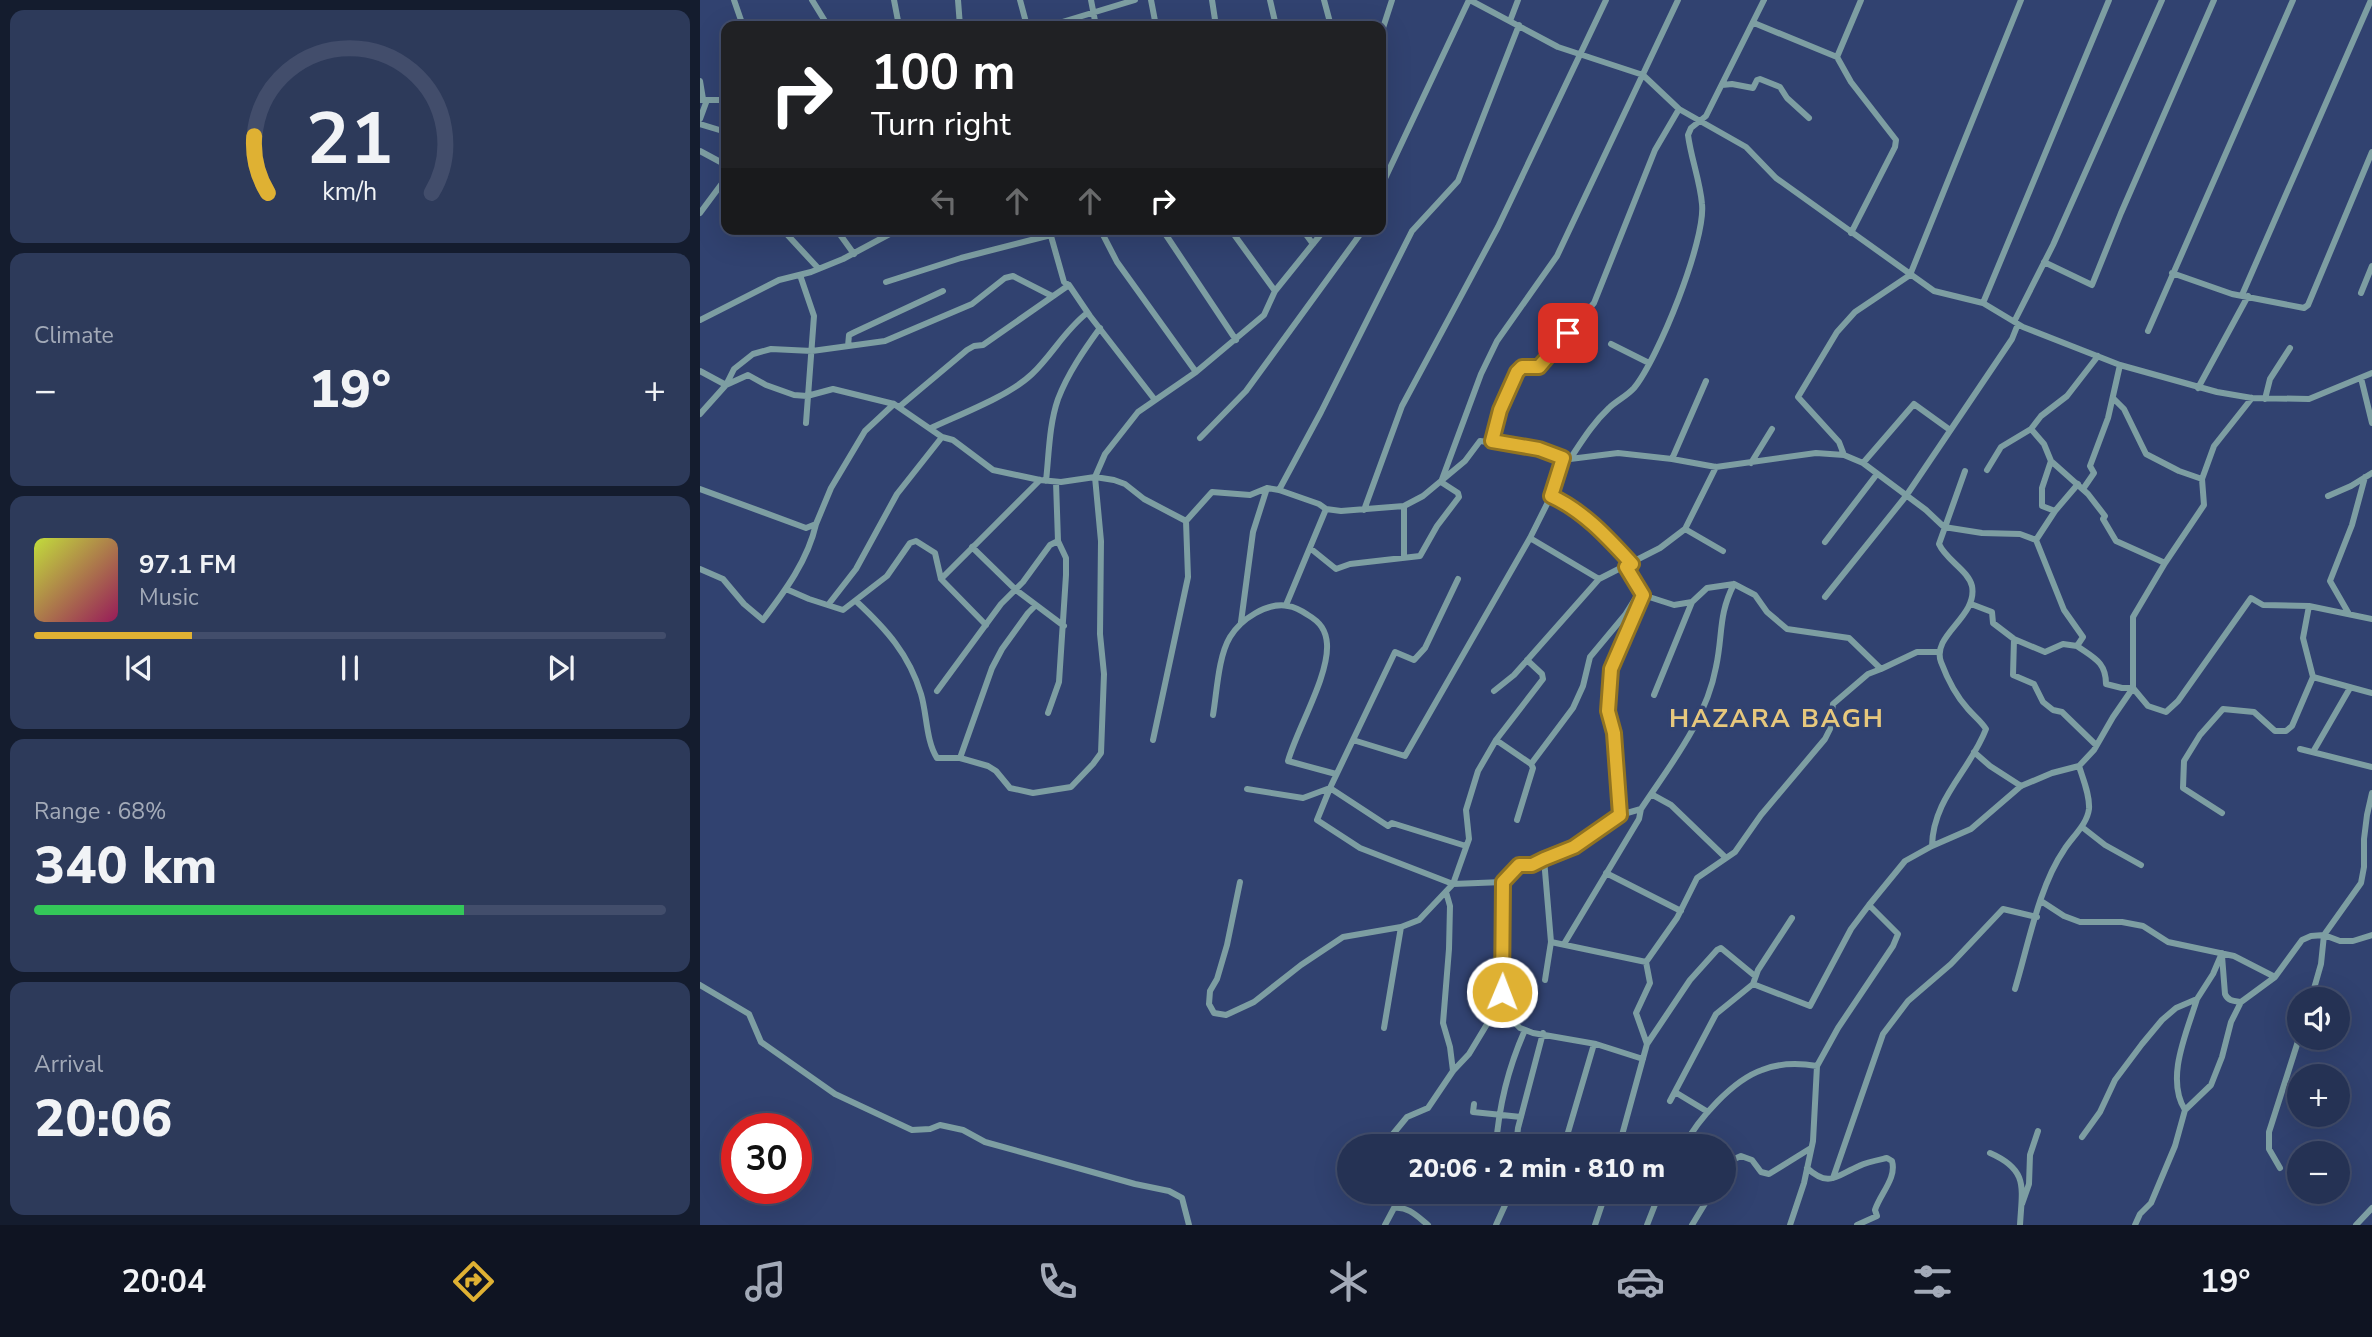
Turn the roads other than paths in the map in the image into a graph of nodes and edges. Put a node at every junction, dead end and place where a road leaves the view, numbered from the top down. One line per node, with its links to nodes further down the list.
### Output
1 (734, 0): 27 (street)
2 (812, 0): 28 (street)
3 (894, 0): 29 (street)
4 (958, 0): 30 (street)
5 (1020, 0): 31 (street)
6 (1091, 0): 25 (street)
7 (1135, 0): 25 (street)
8 (1151, 0): 34 (street)
9 (1212, 0): 35 (street)
10 (1270, 0): 36 (street)
11 (1324, 0): 37 (street)
12 (1392, 0): 38 (street)
13 (1470, 0): 26 (street); 56 (street)
14 (1518, 0): 26 (street)
15 (1605, 0): 41 (street)
16 (1678, 0): 43 (street)
17 (1764, 0): 39 (street)
18 (1861, 0): 42 (street)
19 (2021, 0): 78 (street)
20 (2109, 0): 86 (street)
21 (2162, 0): 73 (street)
22 (2214, 0): 73 (street)
23 (2293, 0): 76 (street)
24 (2371, 0): 84 (street)
25 (1094, 12): 32 (street); 33 (street)
26 (1510, 20): 40 (street)
27 (741, 21)
28 (825, 21)
29 (898, 21)
30 (960, 21)
31 (1026, 21)
32 (1066, 21)
33 (1095, 21)
34 (1155, 21)
35 (1215, 21)
36 (1275, 21)
37 (1330, 21)
38 (1385, 21)
39 (1754, 23): 42 (street); 45 (street)
40 (1519, 25): 41 (street); 143 (street)
41 (1581, 56): 43 (street); 149 (street)
42 (1837, 57): 59 (street)
43 (1643, 75): 48 (street); 139 (street)
44 (700, 81): 46 (street)
45 (1722, 85): 49 (street); 51 (street)
46 (703, 99): 47 (street); 50 (street)
47 (721, 100)
48 (1679, 109): 51 (street); 122 (street)
49 (1809, 118)
50 (700, 121): 52 (street)
51 (1700, 122): 59 (street); 98 (street)
52 (721, 130)
53 (700, 151): 55 (street)
54 (2372, 152): 84 (street)
55 (721, 162)
56 (1386, 172)
57 (721, 185): 58 (street)
58 (700, 213)
59 (1851, 233): 78 (street)
60 (788, 235): 75 (street)
61 (840, 235): 72 (street)
62 (883, 235): 72 (street)
63 (1040, 235): 79 (street)
64 (1051, 235): 80 (street)
65 (1103, 235): 101 (street)
66 (1166, 235): 92 (street)
67 (1234, 235): 82 (street)
68 (1306, 235): 71 (street)
69 (1320, 235): 71 (street)
70 (1360, 235): 121 (street)
71 (1313, 244): 82 (street)
72 (854, 254): 75 (street)
73 (2044, 262): 89 (street)
74 (2372, 266): 83 (street)
75 (818, 268): 77 (street)
76 (2172, 273): 84 (street); 91 (street)
77 (800, 275): 88 (street); 96 (street)
78 (1910, 275): 86 (street); 123 (street)
79 (886, 282)
80 (1069, 285): 85 (street); 87 (street)
81 (943, 291): 94 (street)
82 (1275, 291): 92 (street)
83 (2361, 293)
84 (2245, 295): 106 (street)
85 (1052, 296): 94 (street); 112 (street)
86 (1983, 303): 89 (street)
87 (1087, 313): 90 (street); 116 (street)
88 (700, 320)
89 (2016, 322): 97 (street); 119 (street)
90 (1100, 328): 111 (street); 137 (street)
91 (2148, 331)
92 (1236, 340): 101 (street)
93 (1611, 344): 98 (street)
94 (848, 346): 96 (street)
95 (2290, 348): 110 (street)
96 (812, 351): 105 (street); 107 (street)
97 (2098, 356): 99 (street); 118 (street)
98 (1649, 363): 124 (street)
99 (2120, 365): 106 (street); 108 (street)
100 (700, 371): 105 (street)
101 (1196, 372): 111 (street)
102 (2372, 373): 103 (street)
103 (2361, 378): 110 (street); 115 (street)
104 (1706, 381): 125 (street)
105 (726, 385): 107 (street); 113 (street)
106 (2198, 388): 109 (street)
107 (807, 396): 112 (street); 114 (street)
108 (2113, 398): 136 (street); 140 (street)
109 (2252, 398): 110 (street); 136 (street)
110 (2265, 399)
111 (1155, 400): 134 (street)
112 (896, 405): 116 (street); 152 (street)
113 (700, 414)
114 (806, 423)
115 (2372, 423)
116 (931, 428): 120 (street)
117 (1772, 429): 127 (street)
118 (2031, 429): 126 (street); 130 (street)
119 (1950, 430): 128 (street); 145 (street)
120 (942, 437): 137 (street); 177 (street)
121 (1200, 438)
122 (1492, 441): 124 (street); 139 (street)
123 (1844, 455): 127 (street); 128 (street)
124 (1567, 458): 125 (street); 144 (street)
125 (1672, 459): 129 (street)
126 (2051, 461): 140 (street); 150 (street)
127 (1751, 463): 129 (street)
128 (1863, 463): 133 (street)
129 (1716, 467): 154 (street)
130 (1987, 470)
131 (1965, 471): 153 (street)
132 (2372, 473): 135 (street)
133 (1877, 474): 145 (street); 158 (street)
134 (1096, 477): 138 (street); 151 (street); 207 (street)
135 (2365, 477): 146 (street); 181 (street)
136 (2202, 479): 163 (street)
137 (1043, 481): 138 (street); 159 (street)
138 (1056, 482): 157 (street)
139 (1441, 482): 147 (street); 162 (street)
140 (2081, 486): 150 (street); 163 (street)
141 (1266, 488): 143 (street); 151 (street); 183 (street)
142 (700, 489): 152 (street)
143 (1279, 490): 148 (street)
144 (1551, 496): 155 (street); 164 (street)
145 (1906, 496): 153 (street); 173 (street)
146 (2328, 496)
147 (1404, 506): 149 (street); 162 (street)
148 (1326, 509): 149 (street); 160 (street)
149 (1364, 510)
150 (2055, 511): 156 (street)
151 (1186, 521): 200 (street)
152 (816, 524): 170 (street)
153 (1944, 527): 156 (street); 176 (street)
154 (1685, 529): 161 (street); 164 (street)
155 (1531, 538): 168 (street); 201 (street)
156 (2036, 540): 187 (street)
157 (1058, 541): 171 (street); 185 (street)
158 (1825, 542)
159 (972, 547): 166 (street); 171 (street)
160 (1310, 548): 162 (street); 178 (street)
161 (1723, 551)
162 (1404, 557)
163 (2165, 563): 192 (street)
164 (1629, 565): 168 (street); 172 (street)
165 (700, 569): 170 (street)
166 (941, 579): 174 (street); 184 (street)
167 (1458, 579): 201 (street)
168 (1599, 579): 189 (street)
169 (1734, 584): 175 (street); 190 (street); 216 (street)
170 (786, 589): 177 (street)
171 (1016, 590): 180 (street); 184 (street)
172 (1642, 593): 175 (street); 208 (street); 219 (street)
173 (1825, 597)
174 (856, 601): 177 (street); 207 (street)
175 (1692, 601): 197 (street)
176 (1970, 604): 186 (street); 188 (street)
177 (828, 605)
178 (1286, 605): 183 (street); 211 (street)
179 (2309, 606): 181 (street); 191 (street); 192 (street)
180 (1035, 607): 185 (street); 207 (street)
181 (2349, 614): 182 (street)
182 (2372, 619)
183 (1241, 622): 199 (street)
184 (986, 625): 194 (street)
185 (1063, 626): 198 (street)
186 (2014, 639): 187 (street); 203 (street)
187 (2077, 646): 192 (street)
188 (1939, 652): 190 (street); 205 (street)
189 (1527, 660): 195 (street); 202 (street)
190 (1881, 669): 224 (street)
191 (2313, 677): 193 (street); 218 (street)
192 (2133, 688): 203 (street)
193 (2350, 688): 196 (street); 206 (street)
194 (937, 691)
195 (1494, 691)
196 (2372, 693)
197 (1654, 695)
198 (1048, 713)
199 (1213, 715)
200 (1153, 740)
201 (1353, 740): 211 (street)
202 (1496, 740): 208 (street); 222 (street)
203 (2096, 745): 209 (street)
204 (2300, 749): 206 (street)
205 (1974, 752): 212 (street); 223 (street)
206 (2313, 752): 210 (street)
207 (960, 758)
208 (1531, 764): 220 (street)
209 (2079, 766): 212 (street); 221 (street)
210 (2372, 767)
211 (1336, 774): 214 (street)
212 (2021, 786): 223 (street)
213 (1247, 789): 214 (street)
214 (1329, 789): 222 (street); 232 (street)
215 (2372, 793): 227 (street)
216 (1651, 794): 217 (street); 224 (street)
217 (1641, 809): 219 (street); 229 (street)
218 (2222, 813)
219 (1620, 815): 225 (street)
220 (1517, 820)
221 (2082, 827): 226 (street); 234 (street)
222 (1466, 846): 232 (street)
223 (1931, 846): 235 (street)
224 (1726, 858): 236 (street)
225 (1544, 859): 231 (street); 242 (street)
226 (2141, 865)
227 (2364, 867): 228 (street); 240 (street)
228 (2372, 871)
229 (1606, 873): 236 (street); 243 (street)
230 (1240, 882): 239 (street)
231 (1503, 882): 232 (street); 255 (street)
232 (1452, 884): 233 (street)
233 (1446, 892): 239 (street); 264 (street)
234 (2041, 901): 237 (street); 244 (street)
235 (1869, 905): 249 (street); 263 (street)
236 (1681, 911): 245 (street)
237 (2037, 917): 252 (street); 285 (street)
238 (1792, 918): 246 (street)
239 (1401, 927): 256 (street)
240 (2324, 935): 241 (street); 247 (street); 251 (street)
241 (2372, 935)
242 (1550, 942): 243 (street); 248 (street)
243 (1564, 944): 245 (street)
244 (2222, 953): 247 (street); 253 (street); 254 (street)
245 (1646, 962): 260 (street)
246 (1755, 976): 249 (street); 260 (street)
247 (2275, 976): 254 (street)
248 (1545, 980)
249 (1753, 984): 265 (street)
250 (700, 985): 292 (street)
251 (2314, 987)
252 (2015, 989)
253 (2197, 999): 268 (street); 279 (street)
254 (2241, 1002): 268 (street)
255 (1498, 1006): 257 (street); 264 (street)
256 (1384, 1028)
257 (1525, 1030): 258 (street); 270 (street)
258 (1543, 1033): 259 (street); 271 (street)
259 (1594, 1044): 262 (street); 276 (street)
260 (1647, 1044): 262 (street)
261 (2295, 1050): 284 (street)
262 (1643, 1059): 277 (street)
263 (1817, 1066): 269 (street); 280 (street)
264 (1453, 1071): 273 (street)
265 (1675, 1091): 266 (street); 269 (street)
266 (1670, 1101)
267 (1474, 1104): 270 (street)
268 (2185, 1110): 302 (street)
269 (1707, 1112): 278 (street)
270 (1498, 1115): 271 (street); 274 (street)
271 (1521, 1117): 275 (street)
272 (2038, 1131): 290 (street)
273 (1393, 1134)
274 (1497, 1134)
275 (1518, 1134)
276 (1567, 1134)
277 (1622, 1134)
278 (1692, 1134)
279 (2082, 1137)
280 (1811, 1148): 282 (street); 283 (street)
281 (1990, 1153): 290 (street)
282 (1736, 1158)
283 (1807, 1168): 285 (street); 299 (street)
284 (2280, 1168)
285 (1833, 1178): 300 (street)
286 (1506, 1204): 295 (street)
287 (1602, 1204): 296 (street)
288 (1655, 1204): 297 (street)
289 (1705, 1204): 298 (street)
290 (2021, 1206): 301 (street)
291 (2372, 1208): 303 (street)
292 (1189, 1225)
293 (1385, 1225): 294 (street)
294 (1428, 1225)
295 (1496, 1225)
296 (1595, 1225)
297 (1647, 1225)
298 (1692, 1225)
299 (1790, 1225)
300 (1857, 1225)
301 (2020, 1225)
302 (2135, 1225)
303 (2356, 1225)

